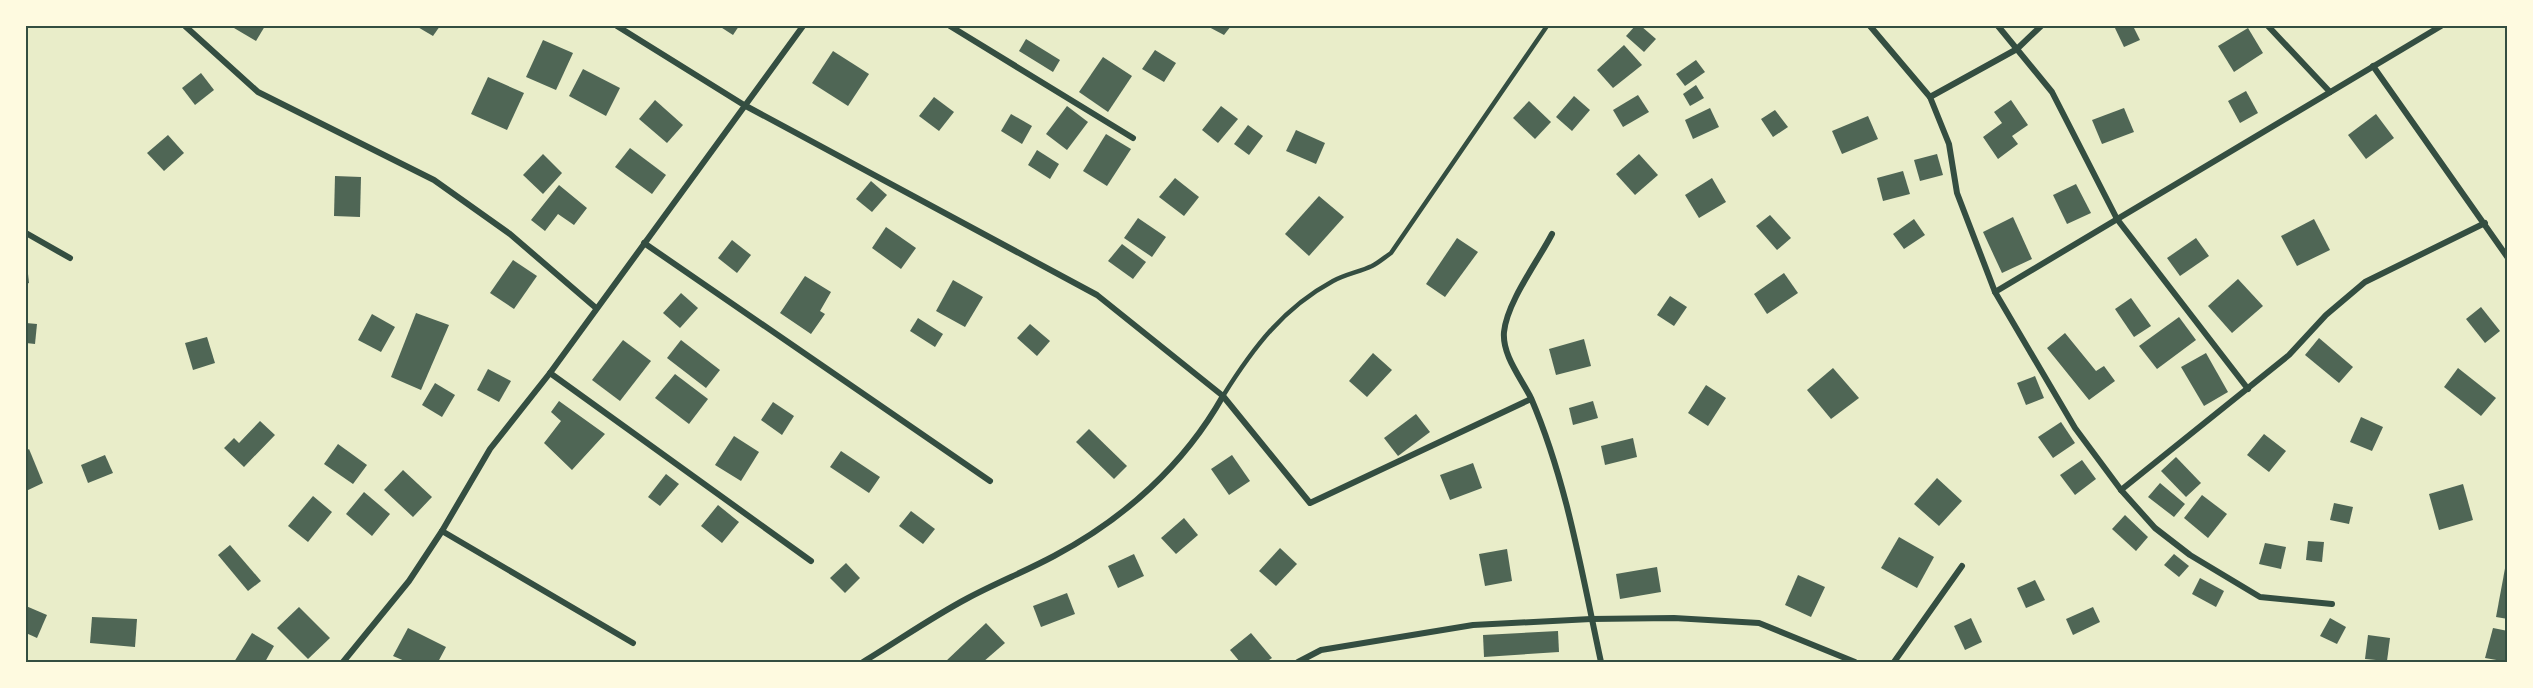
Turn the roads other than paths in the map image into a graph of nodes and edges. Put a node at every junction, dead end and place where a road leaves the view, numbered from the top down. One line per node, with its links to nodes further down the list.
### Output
1 (185, 26): 25 (street)
2 (617, 26): 15 (street)
3 (803, 26): 15 (street)
4 (950, 26): 16 (street)
5 (1547, 26): 28 (lane)
6 (1870, 26): 14 (street)
7 (1998, 26): 11 (street)
8 (2041, 26): 11 (street)
9 (2268, 26): 13 (street)
10 (2441, 26): 12 (street)
11 (2017, 49): 14 (street); 17 (street)
12 (2373, 66): 13 (street); 18 (street)
13 (2330, 92): 17 (street)
14 (1930, 97): 24 (street)
15 (744, 105): 21 (street); 28 (street)
16 (1133, 138)
17 (2117, 219): 24 (street); 27 (street)
18 (2485, 223): 23 (street); 27 (street)
19 (26, 232): 22 (street)
20 (1552, 234): 29 (street)
21 (644, 243): 25 (street); 30 (street)
22 (70, 258)
23 (2508, 258)
24 (1995, 292): 31 (street)
25 (596, 308): 26 (street)
26 (550, 373): 32 (street); 33 (street)
27 (2248, 389): 31 (street)
28 (1223, 396): 29 (street); 39 (street)
29 (1531, 399): 36 (street)
30 (990, 481)
31 (2121, 490): 35 (street)
32 (442, 531): 37 (street); 38 (street)
33 (811, 561)
34 (1962, 566): 43 (street)
35 (2332, 604)
36 (1592, 619): 40 (street); 41 (street); 42 (street)
37 (633, 643)
38 (343, 663)
39 (863, 663)
40 (1298, 663)
41 (1601, 663)
42 (1855, 663)
43 (1894, 663)

